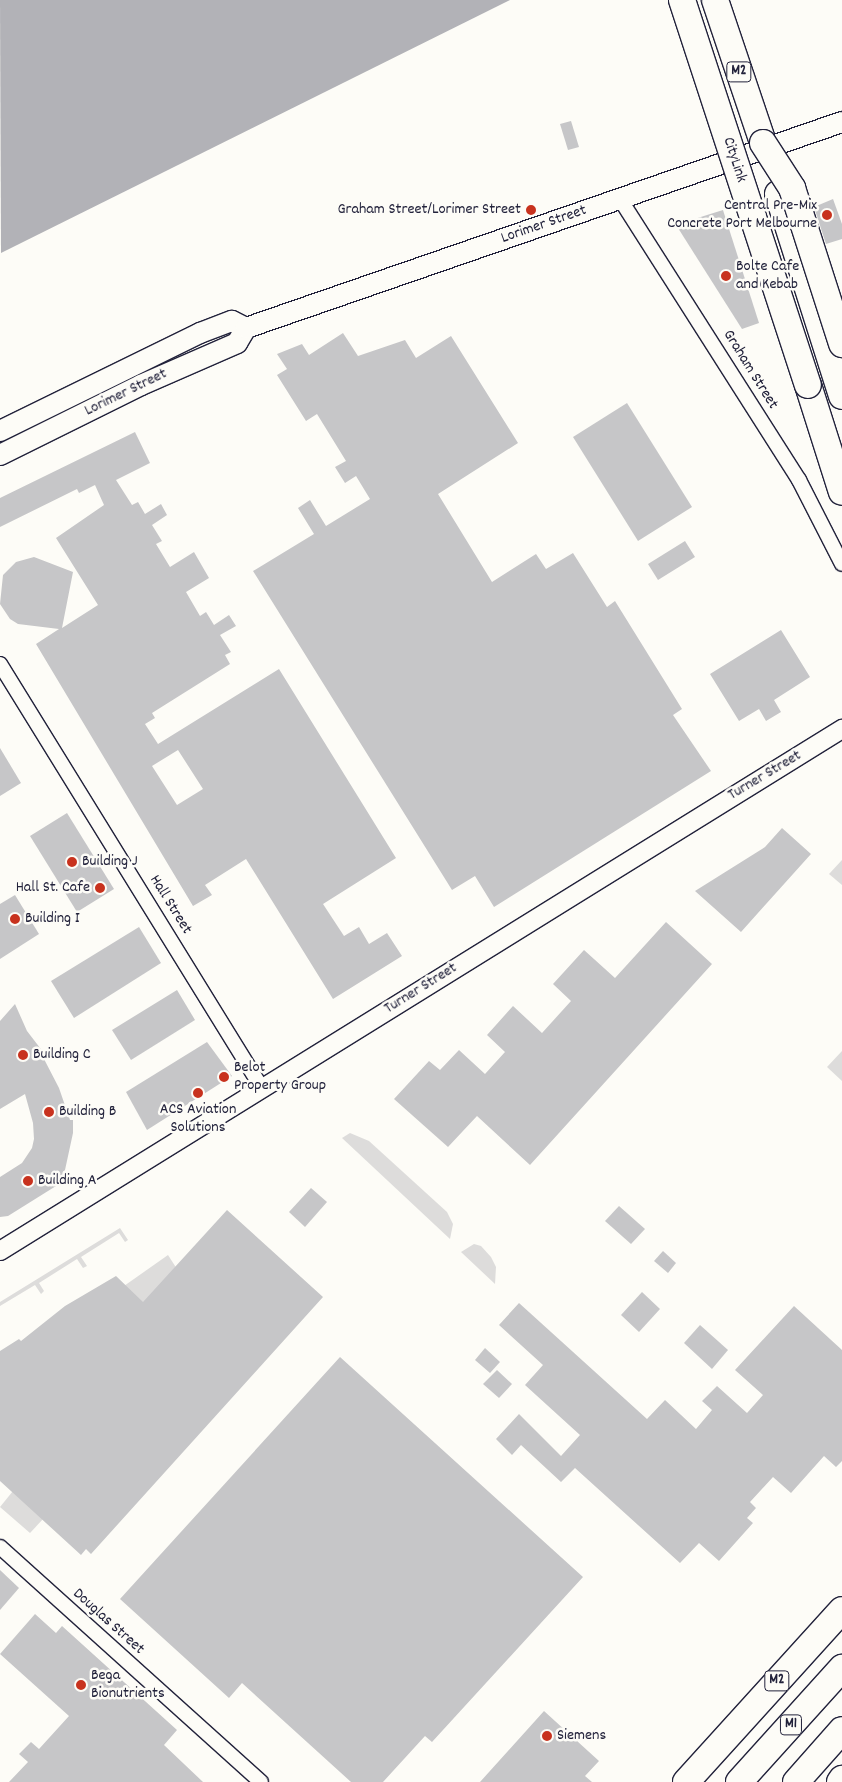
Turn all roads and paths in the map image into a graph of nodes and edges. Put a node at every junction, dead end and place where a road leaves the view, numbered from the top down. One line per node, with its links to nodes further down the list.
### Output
1 (682, 0): 11 (highway, CityLink / M2, bridge)
2 (715, 0): 4 (highway, CityLink / M2)
3 (842, 122): 5 (main road, Lorimer Street)
4 (762, 143): 7 (highway, M2, bridge); 8 (highway, CityLink / M2)
5 (620, 199): 6 (main road, Lorimer Street); 12 (street, Graham Street)
6 (246, 328): 9 (main road, Lorimer Street); 10 (main road, Lorimer Street)
7 (842, 344)
8 (842, 396)
9 (0, 431)
10 (0, 455)
11 (842, 492)
12 (842, 564)
13 (0, 664): 15 (street, Hall Street)
14 (842, 729): 15 (street, Turner Street)
15 (262, 1088): 16 (street, Turner Street)
16 (0, 1250)
17 (0, 1547): 21 (street, Douglas Street)
18 (842, 1610): 22 (highway, M2)
19 (842, 1668): 23 (highway, M1)
20 (842, 1730): 24 (highway)
21 (261, 1782)
22 (687, 1782)
23 (739, 1782)
24 (796, 1782)

